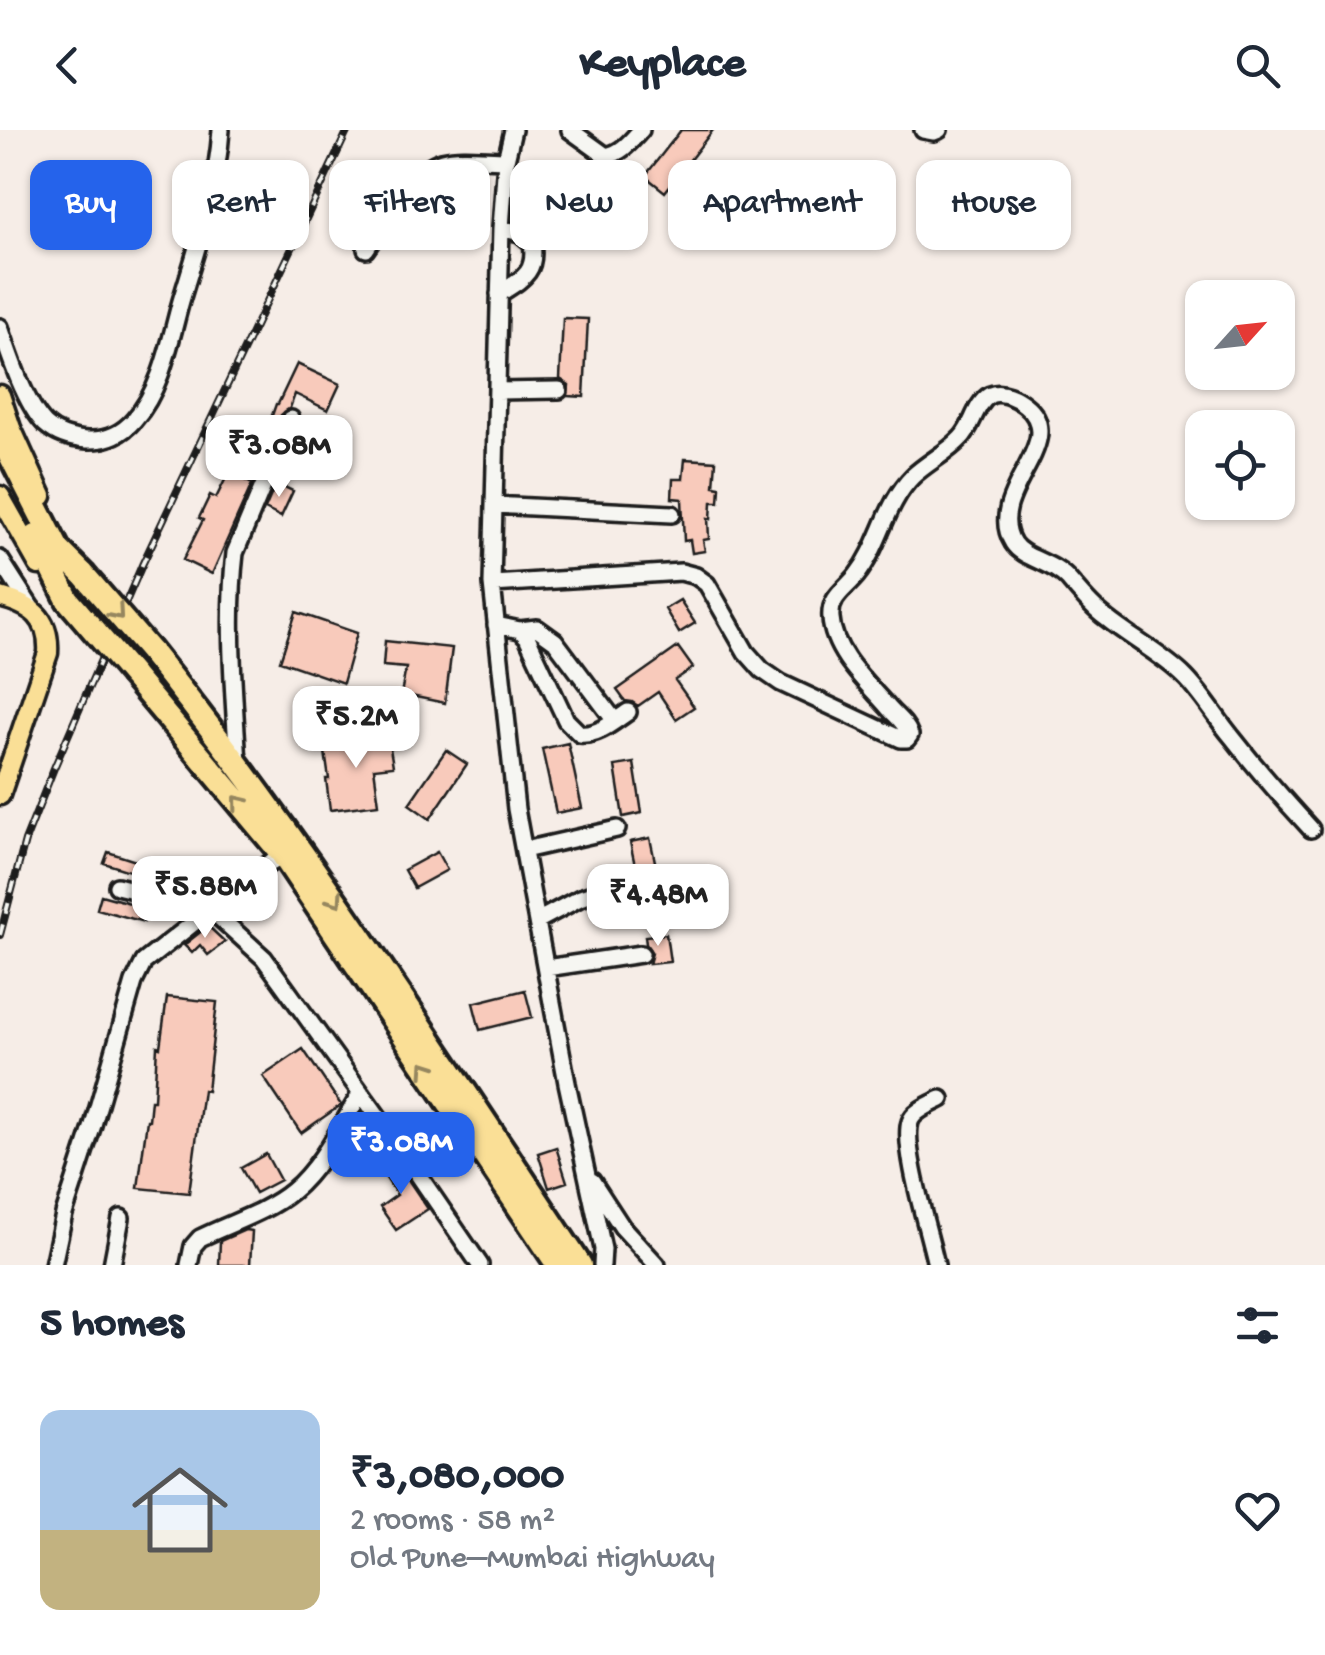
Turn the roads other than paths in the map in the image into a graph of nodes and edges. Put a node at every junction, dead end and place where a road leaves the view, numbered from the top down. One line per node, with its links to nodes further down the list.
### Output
1 (221, 130): 11 (street)
2 (513, 130): 8 (street)
3 (570, 130): 4 (street)
4 (641, 130)
5 (922, 130): 6 (street)
6 (938, 130)
7 (490, 160): 8 (street)
8 (506, 160): 9 (street)
9 (501, 228): 10 (street); 10 (street)
10 (500, 294): 13 (street)
11 (0, 327)
12 (559, 390): 13 (street)
13 (497, 391): 19 (street)
14 (0, 395): 23 (main road)
15 (291, 419): 30 (street)
16 (0, 430): 21 (highway)
17 (0, 462): 21 (highway)
18 (0, 496): 26 (main road)
19 (494, 505): 20 (street); 24 (street)
20 (672, 514)
21 (52, 552): 23 (highway); 26 (highway)
22 (0, 559): 27 (street)
23 (82, 574): 30 (highway, one-way to 30, bridge)
24 (492, 584): 28 (street); 32 (street)
25 (0, 596): 27 (main road)
26 (68, 600): 34 (highway, one-way to 26, bridge)
27 (32, 609): 31 (main road)
28 (496, 625): 29 (street); 35 (street)
29 (520, 630): 29 (street)
30 (238, 764): 34 (highway)
31 (0, 795)
32 (1311, 829)
33 (617, 830): 35 (street)
34 (289, 849): 38 (street); 50 (highway, one-way to 34); 51 (highway, one-way to 51)
35 (524, 850): 39 (street)
36 (628, 882): 39 (street)
37 (117, 886): 38 (street)
38 (210, 909): 42 (street); 46 (street)
39 (537, 921): 41 (street)
40 (641, 954): 41 (street)
41 (546, 968): 44 (street)
42 (361, 1093): 48 (street); 49 (street)
43 (941, 1099): 54 (street)
44 (586, 1172): 52 (street); 53 (street)
45 (121, 1218): 47 (street)
46 (53, 1265)
47 (112, 1265)
48 (189, 1265)
49 (480, 1265)
50 (558, 1265)
51 (580, 1265)
52 (602, 1265)
53 (657, 1265)
54 (936, 1265)

